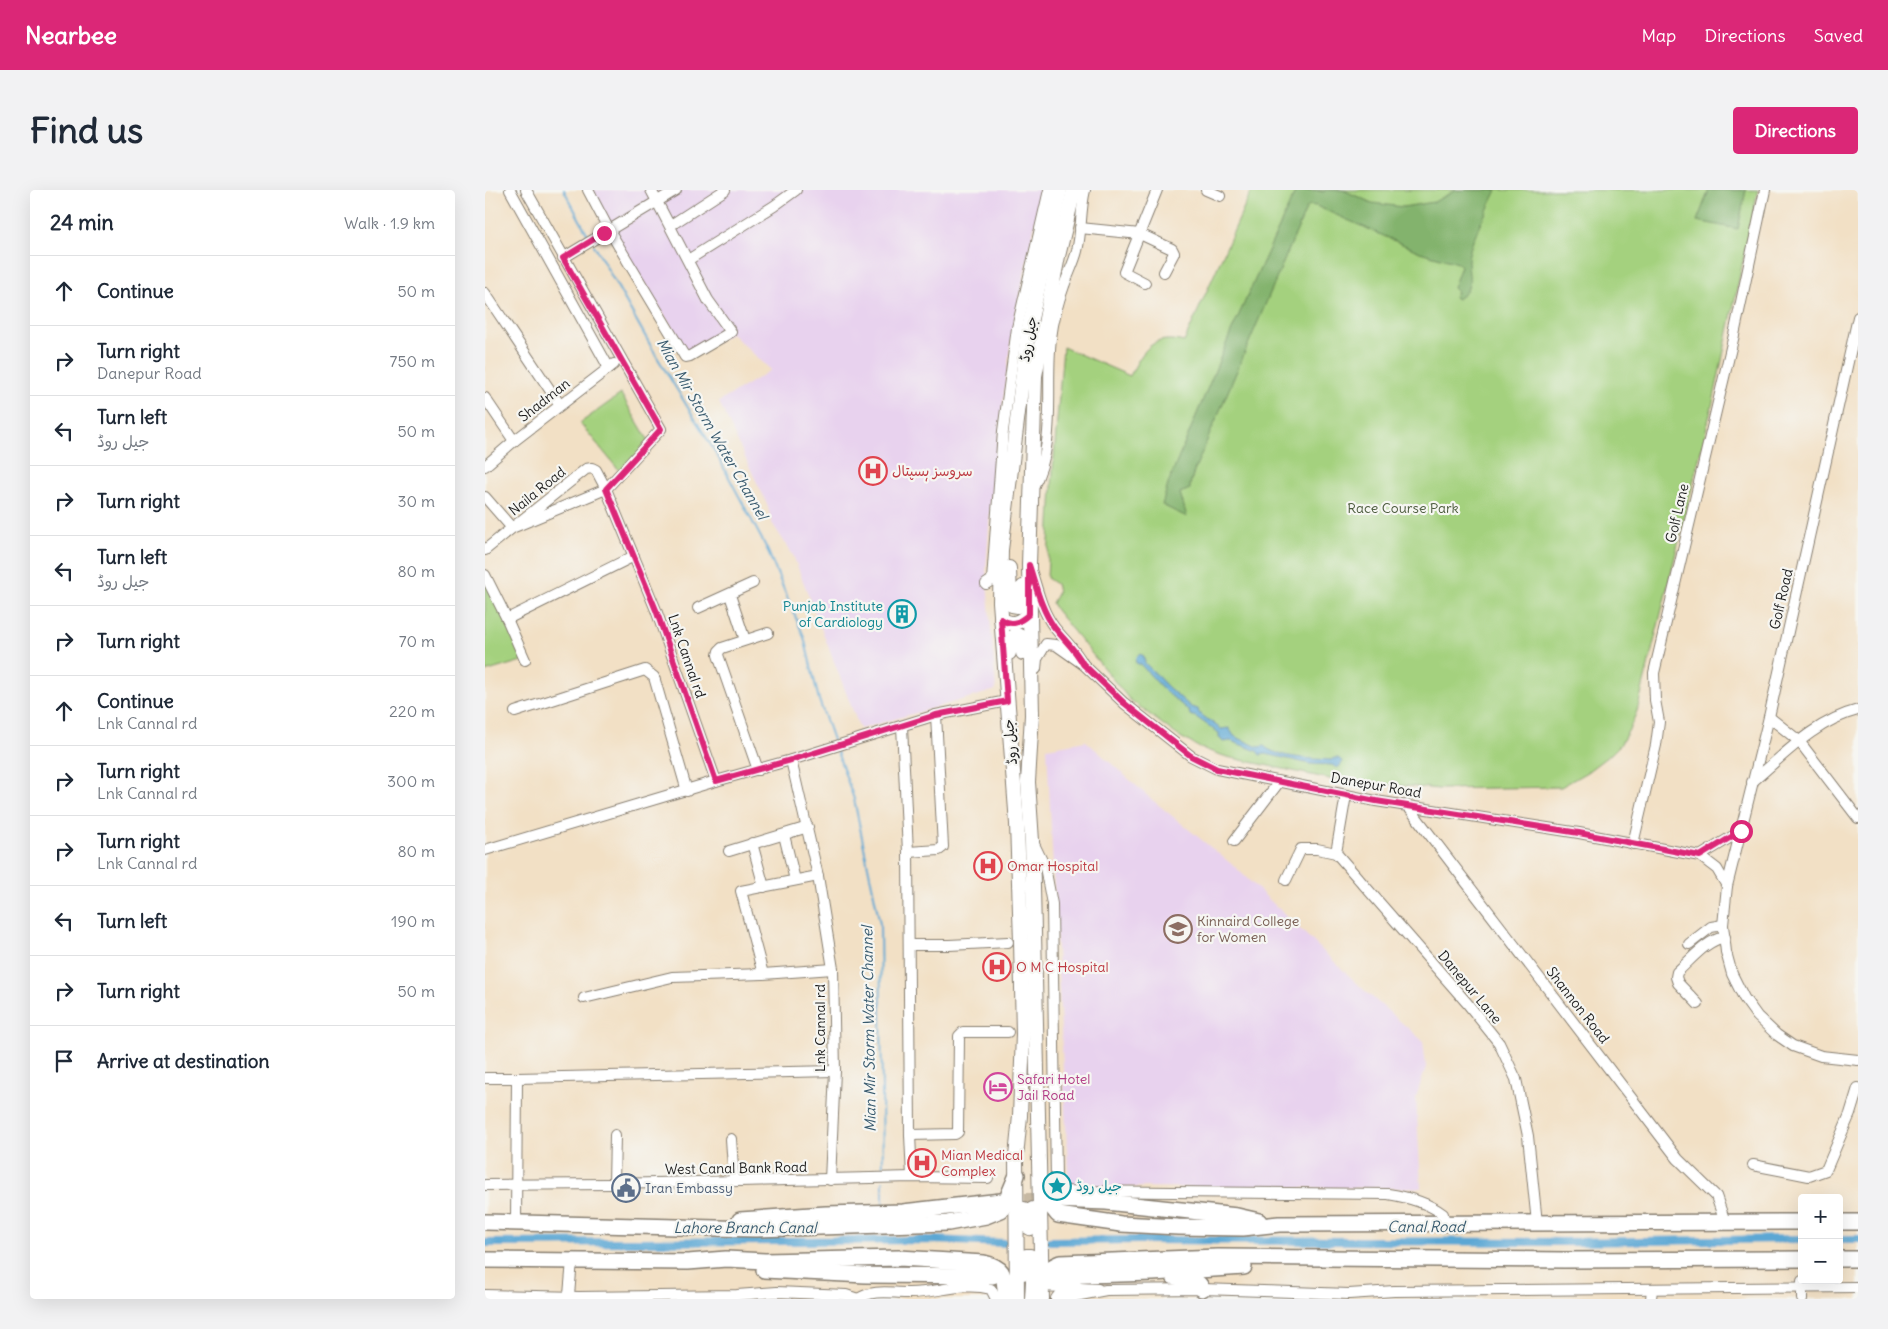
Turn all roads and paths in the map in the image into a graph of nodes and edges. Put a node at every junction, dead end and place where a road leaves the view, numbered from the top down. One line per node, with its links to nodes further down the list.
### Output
1 (510, 190): 28 (street)
2 (526, 190): 21 (street)
3 (587, 190): 19 (street)
4 (651, 190): 16 (street)
5 (676, 190): 16 (street)
6 (725, 190): 18 (street)
7 (796, 190): 22 (street)
8 (1049, 190): 44 (street)
9 (1060, 190): 36 (main road, جیل روڈ)
10 (1074, 190): 17 (main road, جیل روڈ)
11 (1085, 190): 17 (street)
12 (1157, 190): 20 (street)
13 (1206, 190): 15 (street)
14 (1765, 190): 78 (street, Golf Lane)
15 (1220, 196)
16 (658, 202): 18 (street); 19 (street)
17 (1076, 222): 20 (street); 34 (main road, جیل روڈ); 34 (street)
18 (671, 225): 22 (street)
19 (607, 232): 21 (street); 22 (street)
20 (1140, 234): 23 (street); 24 (street)
21 (563, 258): 27 (street)
22 (688, 260)
23 (1164, 272)
24 (1145, 283)
25 (485, 292): 30 (street)
26 (1858, 317): 59 (street, Golf Road)
27 (622, 358): 28 (street, Shadman); 33 (street)
28 (609, 368): 30 (street, Shadman)
29 (485, 398): 31 (street)
30 (561, 405): 31 (street, Shadman)
31 (514, 441): 32 (street, Shadman)
32 (485, 466)
33 (606, 489): 38 (street); 38 (street, Naila Road); 40 (street, Lnk Cannal rd)
34 (1031, 492): 37 (main road, جیل روڈ)
35 (485, 497): 38 (street, Naila Road)
36 (1007, 503): 37 (main road); 49 (main road, جیل روڈ)
37 (1030, 517): 41 (main road, جیل روڈ)
38 (512, 528): 39 (street)
39 (485, 550)
40 (634, 556): 48 (street); 64 (street, Lnk Cannal rd)
41 (1029, 565): 47 (main road, جیل روڈ); 53 (street, Danepur Road)
42 (485, 575): 48 (street)
43 (753, 583): 45 (street)
44 (986, 584)
45 (730, 595): 46 (street); 51 (street)
46 (698, 608)
47 (1029, 614): 49 (main road); 58 (main road, جیل روڈ)
48 (507, 618): 52 (street)
49 (1001, 619): 54 (main road, جیل روڈ)
50 (767, 633): 51 (street)
51 (745, 640): 63 (street)
52 (525, 660)
53 (1083, 664): 58 (street, Danepur Road); 66 (street, Danepur Road)
54 (1007, 701): 57 (street); 65 (main road); 104 (main road, جیل روڈ)
55 (1858, 710): 61 (street)
56 (515, 712): 68 (street)
57 (936, 715): 60 (street); 81 (street)
58 (1032, 715): 65 (main road, جیل روڈ)
59 (1769, 717): 61 (street); 67 (street, Golf Road)
60 (902, 726): 62 (street); 81 (street)
61 (1799, 741): 67 (street); 71 (street)
62 (791, 760): 63 (street); 72 (street, Lnk Cannal rd)
63 (758, 770): 64 (street)
64 (716, 781): 68 (street)
65 (1028, 782): 75 (main road, جیل روڈ)
66 (1279, 782): 69 (street, Danepur Road); 76 (street)
67 (1752, 782): 73 (street, Golf Road)
68 (687, 791): 79 (street)
69 (1346, 795): 70 (street, Danepur Road); 82 (street)
70 (1407, 805): 78 (street, Danepur Road); 122 (street, Shannon Road)
71 (1858, 818)
72 (808, 827): 74 (street); 84 (street, Lnk Cannal rd)
73 (1741, 831): 83 (street); 87 (street, Golf Road)
74 (783, 836): 77 (street); 85 (street)
75 (1032, 841): 108 (main road, جیل روڈ); 127 (street)
76 (1234, 841)
77 (751, 843): 80 (street); 88 (street)
78 (1633, 844): 83 (street, Danepur Road)
79 (485, 849)
80 (729, 851)
81 (908, 852): 93 (street)
82 (1336, 854): 86 (street); 128 (street, Danepur Lane)
83 (1700, 856): 87 (street)
84 (818, 876): 85 (street); 94 (street, Lnk Cannal rd)
85 (795, 880): 88 (street)
86 (1286, 880)
87 (1727, 886): 89 (street, Golf Road)
88 (764, 887): 95 (street)
89 (1723, 925): 90 (street, Golf Road); 92 (street)
90 (1725, 938): 97 (street); 99 (street, Golf Road)
91 (1008, 942): 93 (street)
92 (1689, 944)
93 (909, 945): 106 (street)
94 (833, 969): 95 (street); 100 (street, Lnk Cannal rd)
95 (763, 974): 96 (street)
96 (584, 998)
97 (1698, 1004)
98 (1008, 1032): 106 (street)
99 (1858, 1060)
100 (835, 1071): 102 (street); 113 (street, Lnk Cannal rd)
101 (485, 1078): 102 (street)
102 (517, 1078): 118 (street)
103 (1858, 1088): 109 (street)
104 (1020, 1116): 108 (main road); 110 (main road, جیل روڈ)
105 (615, 1135): 116 (street)
106 (910, 1135): 111 (street)
107 (731, 1140): 114 (street)
108 (1040, 1146): 115 (main road, جیل روڈ)
109 (1753, 1165)
110 (1017, 1175): 130 (highway); 157 (main road, جیل روڈ)
111 (912, 1177): 112 (street, West Canal Bank Road); 113 (street, West Canal Bank Road)
112 (988, 1178)
113 (830, 1180): 114 (street, West Canal Bank Road)
114 (734, 1181): 116 (street, West Canal Bank Road)
115 (1041, 1182): 129 (highway); 141 (main road, جیل روڈ)
116 (614, 1184): 118 (street, West Canal Bank Road)
117 (485, 1185): 118 (street, West Canal Bank Road)
118 (516, 1185): 126 (street)
119 (1055, 1200): 129 (highway)
120 (1001, 1201): 130 (highway)
121 (485, 1222): 126 (highway)
122 (1725, 1222): 123 (highway); 128 (highway)
123 (1798, 1222)
124 (1843, 1222): 125 (highway)
125 (1858, 1222)
126 (516, 1223): 130 (highway)
127 (1445, 1223): 128 (highway); 129 (highway)
128 (1537, 1223)
129 (1279, 1224)
130 (694, 1226)
131 (1333, 1259): 132 (highway); 138 (highway); 141 (highway)
132 (1798, 1259)
133 (1843, 1259): 135 (highway)
134 (485, 1260): 136 (highway)
135 (1858, 1260)
136 (572, 1261): 137 (highway); 152 (street)
137 (688, 1262): 139 (highway); 156 (highway)
138 (1153, 1273): 141 (highway); 144 (highway)
139 (992, 1282): 149 (street); 155 (street)
140 (1802, 1284): 142 (street); 145 (street); 163 (street)
141 (1045, 1286): 143 (street)
142 (1858, 1287)
143 (1076, 1288): 146 (street); 160 (main road)
144 (1202, 1288): 146 (street); 150 (street)
145 (1741, 1288): 148 (street); 162 (street)
146 (1106, 1290): 161 (street)
147 (485, 1294): 152 (street)
148 (1652, 1294): 151 (street)
149 (905, 1295): 154 (street)
150 (1272, 1295): 151 (street)
151 (1395, 1295)
152 (566, 1297): 153 (street)
153 (737, 1297): 154 (street)
154 (858, 1299)
155 (996, 1299)
156 (1006, 1299)
157 (1017, 1299)
158 (1023, 1299): 159 (main road)
159 (1032, 1299)
160 (1058, 1299)
161 (1067, 1299)
162 (1735, 1299)
163 (1802, 1299)

